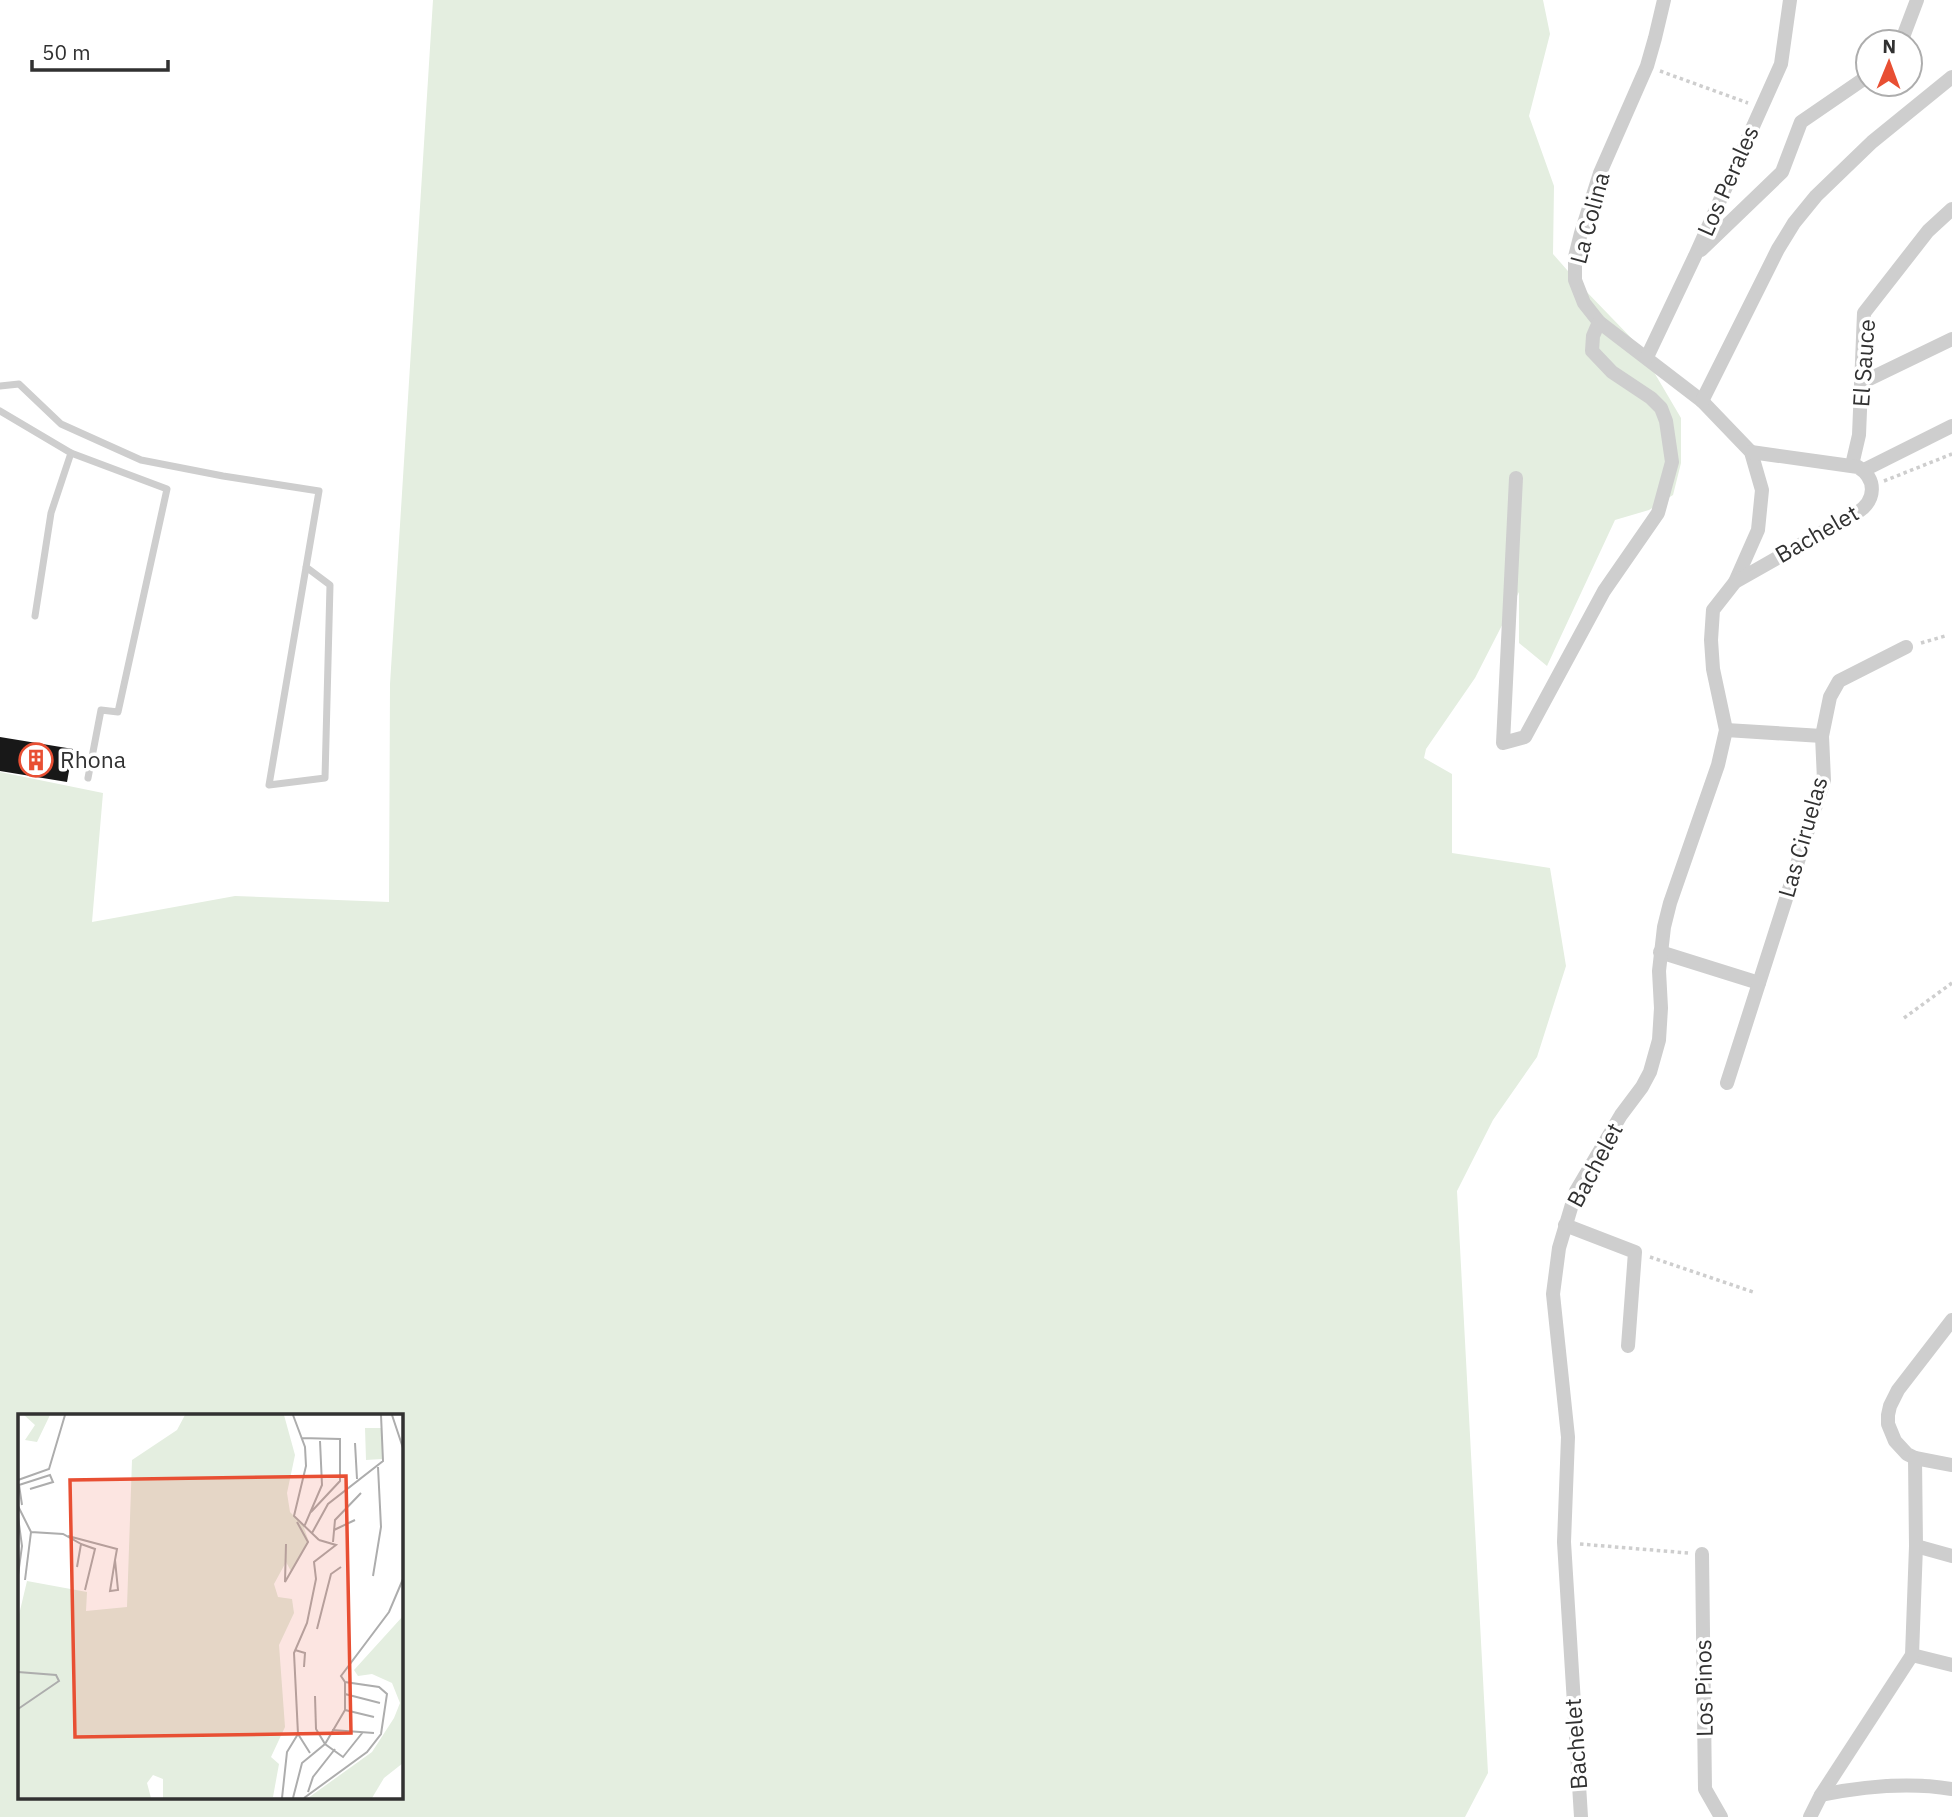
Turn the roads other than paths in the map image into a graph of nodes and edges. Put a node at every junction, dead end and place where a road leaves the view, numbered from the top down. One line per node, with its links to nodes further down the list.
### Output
1 (1664, 0): 9 (street, La Colina)
2 (1790, 0): 8 (street, Los Perales)
3 (1917, 0): 4 (street)
4 (1906, 28)
5 (1952, 77): 14 (street)
6 (1854, 86): 8 (street)
7 (1952, 209): 12 (street, El Sauce)
8 (1695, 256): 11 (street, Los Perales)
9 (1599, 322): 11 (street, La Colina); 20 (street)
10 (1952, 339): 12 (street)
11 (1647, 357): 14 (street, La Colina)
12 (1861, 383): 19 (street, El Sauce)
13 (0, 386): 21 (lane)
14 (1702, 401): 17 (street, La Colina)
15 (0, 411): 18 (lane)
16 (1952, 426): 19 (street)
17 (1751, 452): 19 (street); 22 (street, Bachelet)
18 (71, 453): 23 (lane); 27 (lane)
19 (1858, 467): 22 (street, Bachelet)
20 (1516, 478)
21 (306, 567): 21 (lane)
22 (1735, 582): 25 (street, Bachelet)
23 (35, 616)
24 (1906, 647): 26 (street, Las Ciruelas)
25 (1726, 730): 26 (street); 28 (street, Bachelet)
26 (1822, 736): 29 (street, Las Ciruelas)
27 (88, 778)
28 (1660, 952): 29 (street); 31 (street, Bachelet)
29 (1759, 983): 30 (street, Las Ciruelas)
30 (1727, 1083)
31 (1565, 1225): 33 (street); 43 (street, Bachelet)
32 (1952, 1320): 34 (street)
33 (1628, 1346)
34 (1915, 1458): 35 (street); 36 (street)
35 (1952, 1465)
36 (1916, 1546): 38 (street); 39 (street)
37 (1702, 1554): 44 (street, Los Pinos)
38 (1952, 1556)
39 (1912, 1655): 40 (street); 42 (street)
40 (1952, 1665)
41 (1952, 1789): 42 (street)
42 (1821, 1795): 45 (street)
43 (1581, 1817)
44 (1721, 1817)
45 (1810, 1817)

